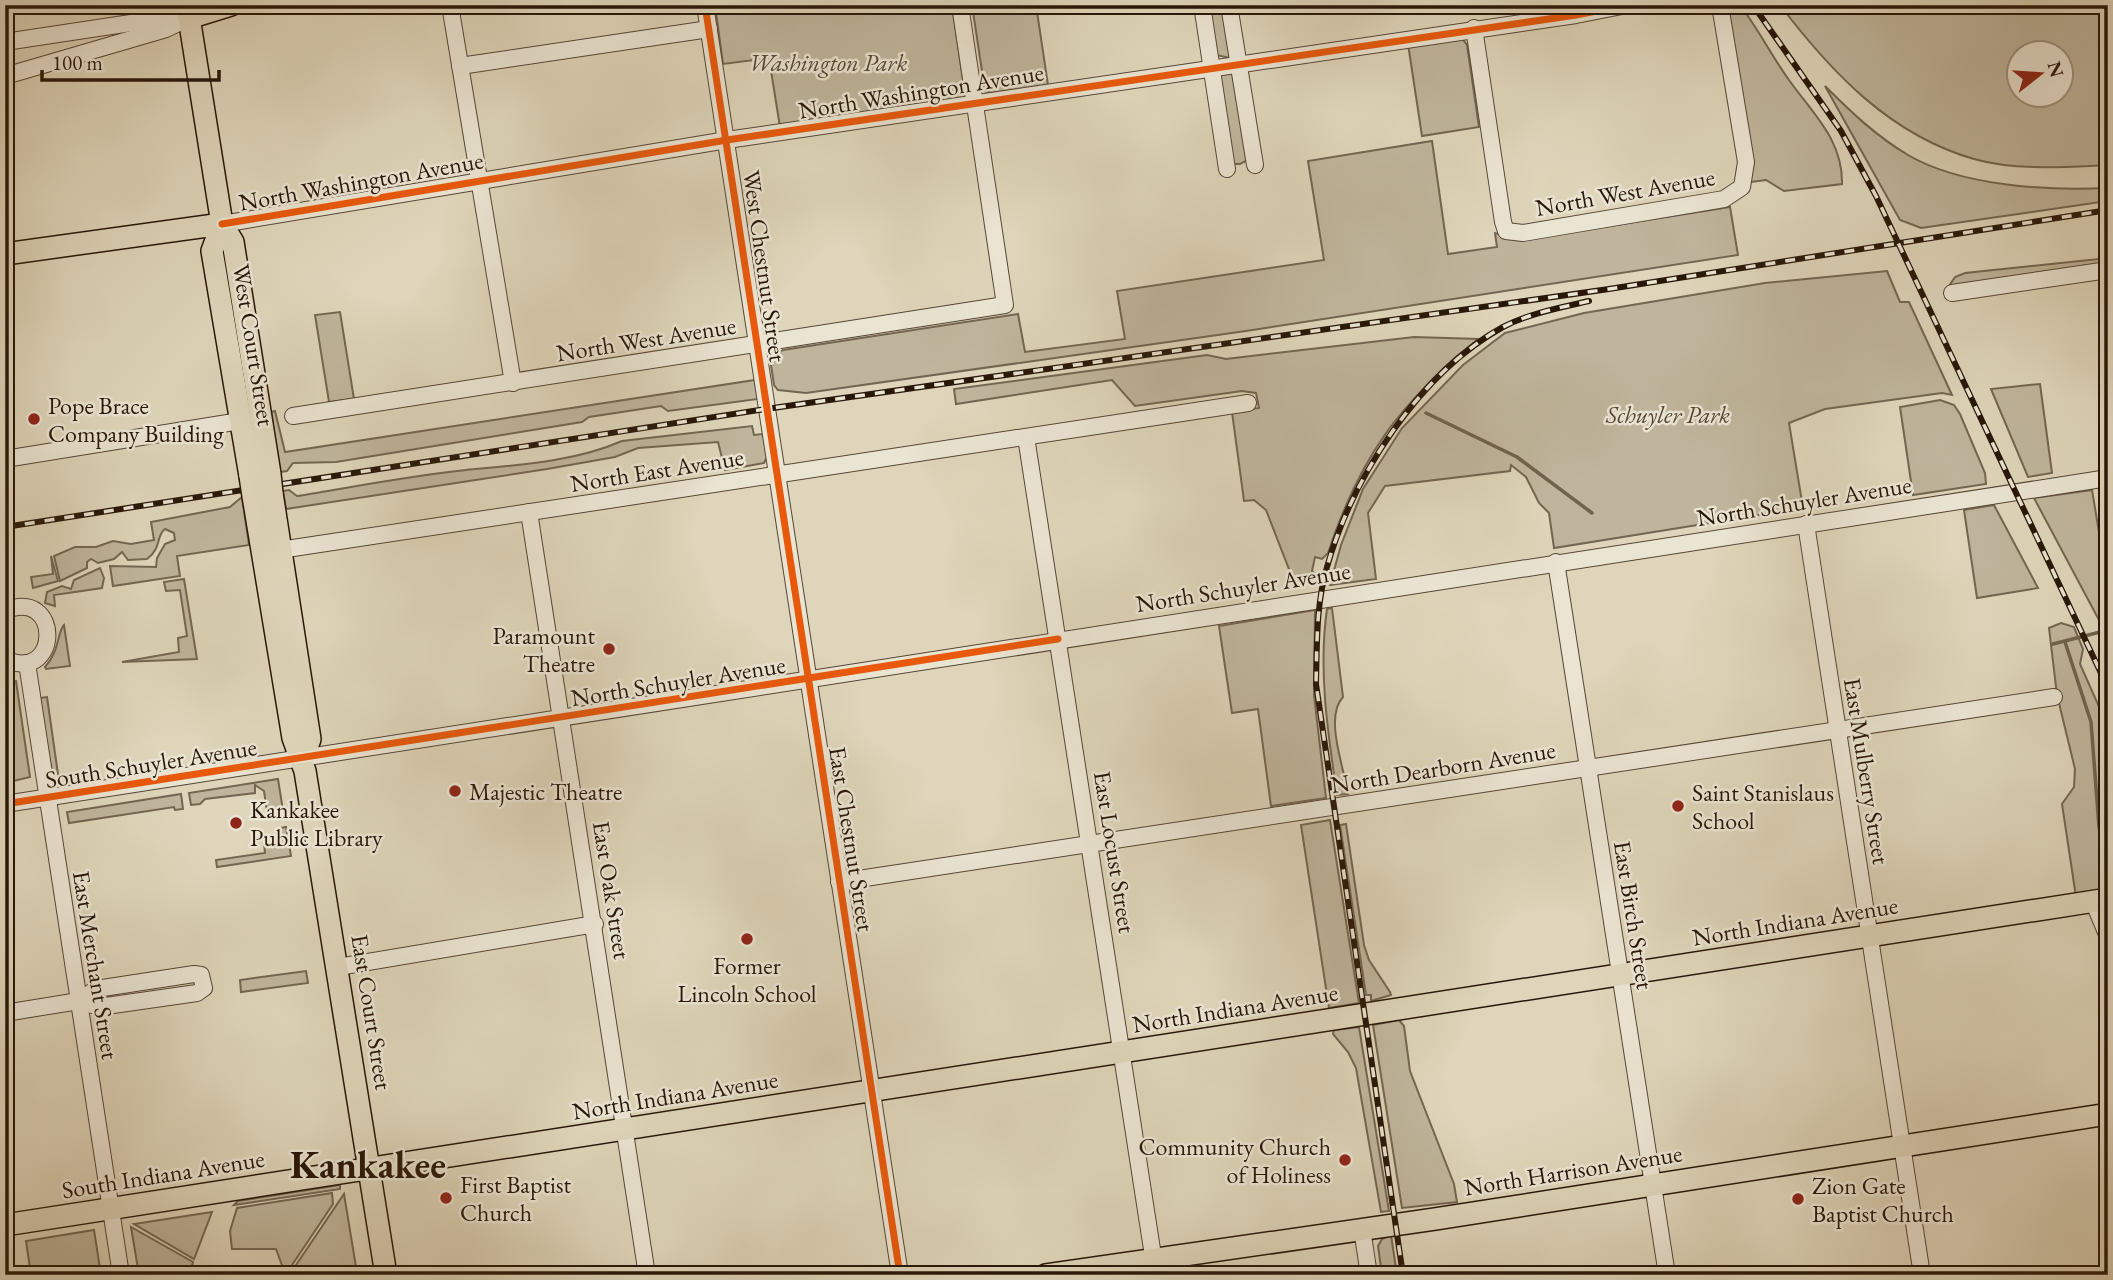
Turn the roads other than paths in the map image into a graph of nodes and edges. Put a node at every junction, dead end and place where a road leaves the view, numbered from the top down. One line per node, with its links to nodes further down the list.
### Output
1 (232, 5): 9 (main road)
2 (450, 5): 14 (street)
3 (705, 5): 11 (street, West Chestnut Street)
4 (960, 5): 17 (street)
5 (1202, 5): 15 (street)
6 (1228, 5): 13 (street)
7 (1627, 5): 10 (street, North Washington Avenue)
8 (1720, 5): 10 (street, North West Avenue)
9 (188, 12): 12 (street); 16 (street); 22 (main road, West Court Street)
10 (1474, 28): 13 (street, North Washington Avenue)
11 (709, 29): 14 (street); 18 (street, West Chestnut Street)
12 (5, 42)
13 (1238, 63): 15 (street, North Washington Avenue); 19 (street)
14 (460, 66): 21 (street)
15 (1212, 67): 17 (street, North Washington Avenue); 20 (street)
16 (5, 76)
17 (976, 103): 18 (street, North Washington Avenue); 26 (street, North West Avenue)
18 (727, 140): 21 (street, North Washington Avenue); 26 (street, West Chestnut Street)
19 (1255, 165)
20 (1227, 169)
21 (479, 181): 22 (street, North Washington Avenue); 27 (street)
22 (222, 224): 23 (main road); 31 (main road, West Court Street); 36 (main road, West Court Street)
23 (5, 254)
24 (2108, 270): 25 (street)
25 (1952, 293)
26 (757, 345): 27 (street, North West Avenue); 29 (street, West Chestnut Street)
27 (513, 383): 30 (street, North West Avenue)
28 (1248, 403): 32 (street, North East Avenue)
29 (766, 409): 34 (street, East Chestnut Street)
30 (293, 416)
31 (240, 421): 33 (street); 36 (main road, West Court Street)
32 (1026, 437): 34 (street, North East Avenue); 42 (street, East Locust Street)
33 (5, 459)
34 (776, 475): 37 (street, North East Avenue); 45 (street, East Chestnut Street)
35 (2108, 478): 38 (street, North Schuyler Avenue)
36 (261, 485): 39 (main road, East Court Street); 49 (main road, East Court Street)
37 (529, 512): 39 (street, North East Avenue); 47 (street, East Oak Street)
38 (1806, 524): 40 (street, North Schuyler Avenue); 48 (street, East Mulberry Street)
39 (280, 550): 49 (main road, East Court Street)
40 (1556, 562): 42 (street, North Schuyler Avenue); 50 (street, East Birch Street)
41 (5, 611): 44 (street)
42 (1058, 639): 45 (street, North Schuyler Avenue); 53 (street, East Locust Street)
43 (5, 659): 44 (street)
44 (27, 663): 51 (street, East Merchant Street)
45 (808, 681): 47 (street, North Schuyler Avenue); 54 (street, East Chestnut Street)
46 (2054, 697): 48 (street, North Dearborn Avenue)
47 (563, 718): 49 (street, North Schuyler Avenue); 56 (street, East Oak Street)
48 (1838, 730): 50 (street, North Dearborn Avenue); 57 (street, East Mulberry Street)
49 (303, 759): 51 (street, South Schuyler Avenue); 59 (main road, East Court Street)
50 (1588, 768): 53 (street, North Dearborn Avenue); 60 (street, East Birch Street)
51 (47, 798): 52 (street, South Schuyler Avenue); 61 (street, East Merchant Street)
52 (5, 804)
53 (1091, 844): 54 (street, North Dearborn Avenue); 63 (street, East Locust Street)
54 (839, 882): 64 (street, East Chestnut Street)
55 (2100, 900): 57 (main road, North Indiana Avenue); 58 (street)
56 (595, 924): 59 (street); 66 (street, East Oak Street)
57 (1870, 936): 60 (main road, North Indiana Avenue); 67 (street, East Mulberry Street)
58 (2108, 937)
59 (338, 967): 68 (main road, East Court Street)
60 (1620, 975): 63 (main road, North Indiana Avenue); 69 (street, East Birch Street)
61 (79, 1001): 61 (street); 62 (street); 70 (street, East Merchant Street)
62 (5, 1013)
63 (1123, 1052): 64 (main road, North Indiana Avenue); 73 (street, East Locust Street)
64 (872, 1091): 66 (main road, North Indiana Avenue); 77 (street, East Chestnut Street)
65 (2108, 1114): 67 (main road, North Harrison Avenue)
66 (624, 1129): 68 (main road, North Indiana Avenue); 76 (street, East Oak Street)
67 (1902, 1145): 69 (main road, North Harrison Avenue); 81 (street, East Mulberry Street)
68 (370, 1169): 70 (main road, South Indiana Avenue); 75 (main road, East Court Street)
69 (1653, 1184): 72 (main road, North Harrison Avenue); 80 (street, East Birch Street)
70 (111, 1209): 71 (main road, South Indiana Avenue); 74 (street, East Merchant Street)
71 (5, 1225)
72 (1362, 1229): 73 (main road, North Harrison Avenue); 79 (street)
73 (1154, 1267): 78 (main road, North Harrison Avenue)
74 (121, 1275)
75 (386, 1275)
76 (647, 1275)
77 (900, 1275)
78 (1046, 1275)
79 (1369, 1275)
80 (1667, 1275)
81 (1922, 1275)

